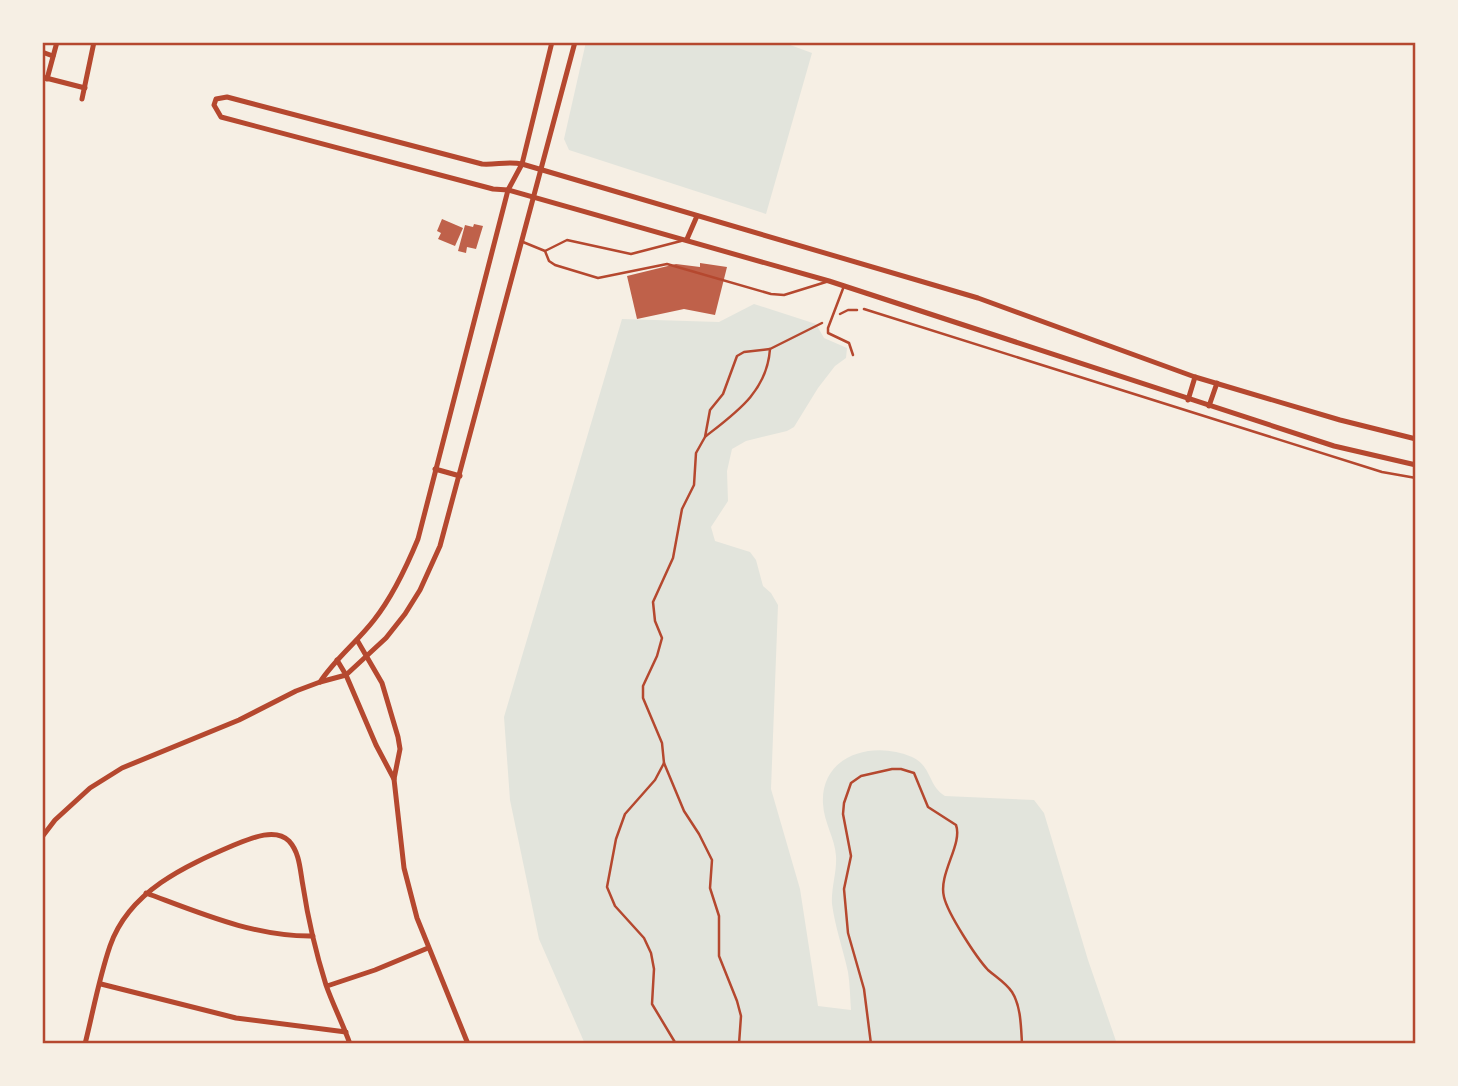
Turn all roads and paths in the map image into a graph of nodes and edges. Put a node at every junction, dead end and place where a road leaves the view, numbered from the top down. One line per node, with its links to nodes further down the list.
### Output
1 (57, 42): 6 (street)
2 (94, 42): 8 (street)
3 (552, 42): 10 (street)
4 (575, 42): 11 (street)
5 (42, 52): 6 (street)
6 (53, 56): 7 (street)
7 (45, 78): 8 (street)
8 (85, 88): 9 (street)
9 (82, 99)
10 (522, 164): 11 (street); 12 (street); 12 (street)
11 (541, 170): 13 (street); 14 (street)
12 (508, 190): 13 (street); 31 (street)
13 (533, 197): 15 (street); 16 (street)
14 (697, 216): 15 (street); 24 (street)
15 (687, 239): 17 (lane); 18 (street)
16 (522, 241): 17 (lane); 32 (street)
17 (545, 251): 18 (lane)
18 (829, 281): 19 (street)
19 (844, 286): 21 (lane); 26 (street)
20 (864, 309): 21 (path); 33 (lane)
21 (831, 318): 22 (path); 23 (lane)
22 (770, 349): 28 (path); 28 (path)
23 (853, 355)
24 (1195, 377): 25 (street); 26 (street)
25 (1217, 383): 27 (street); 29 (street)
26 (1188, 400): 27 (street)
27 (1209, 406): 30 (street)
28 (705, 437): 39 (path)
29 (1416, 439)
30 (1416, 465)
31 (435, 469): 32 (street); 34 (street)
32 (460, 476): 35 (street)
33 (1416, 478)
34 (357, 640): 35 (street); 36 (street)
35 (368, 656): 37 (street); 40 (street)
36 (337, 660): 37 (street); 38 (street)
37 (346, 675): 38 (street); 40 (street)
38 (320, 682): 41 (street)
39 (664, 763): 51 (path); 52 (path)
40 (394, 779): 44 (street)
41 (42, 837)
42 (146, 893): 43 (street); 43 (street); 45 (street)
43 (313, 936): 46 (street)
44 (428, 948): 46 (street); 50 (street)
45 (101, 984): 47 (street); 48 (street)
46 (327, 986): 47 (street)
47 (346, 1032): 49 (street)
48 (85, 1044)
49 (350, 1044)
50 (468, 1044)
51 (676, 1044)
52 (738, 1044)
53 (871, 1044): 54 (path)
54 (1021, 1044)

